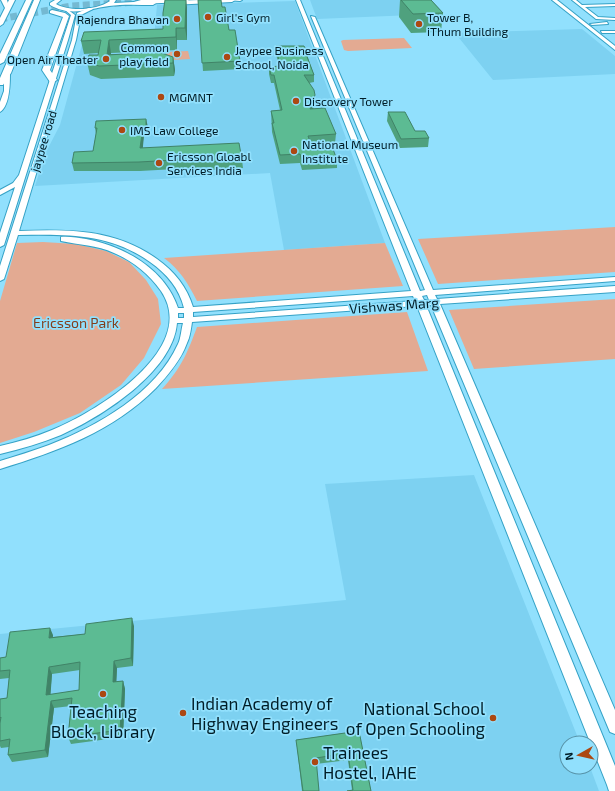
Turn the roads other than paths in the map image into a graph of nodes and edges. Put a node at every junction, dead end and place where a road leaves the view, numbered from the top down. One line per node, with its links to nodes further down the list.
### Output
1 (4, 0): 21 (main road)
2 (12, 0): 21 (highway)
3 (21, 0): 27 (highway)
4 (29, 0): 36 (highway)
5 (37, 0): 20 (highway)
6 (58, 0): 23 (main road)
7 (186, 0): 17 (highway)
8 (231, 0): 9 (street); 16 (main road)
9 (240, 0)
10 (298, 0): 52 (street)
11 (306, 0): 51 (street)
12 (554, 0): 35 (street)
13 (561, 0): 28 (street)
14 (574, 0): 19 (street)
15 (111, 2): 16 (main road); 22 (main road)
16 (123, 2)
17 (137, 2)
18 (615, 5): 19 (street)
19 (581, 6): 25 (street)
20 (40, 8): 23 (highway); 37 (highway)
21 (8, 9): 26 (highway)
22 (91, 9): 24 (main road); 33 (street, jaypee road)
23 (54, 10): 24 (main road); 38 (highway)
24 (67, 10): 32 (street)
25 (615, 20): 29 (street)
26 (0, 24)
27 (9, 24)
28 (592, 24): 29 (street); 31 (street)
29 (606, 24): 30 (street)
30 (615, 32): 31 (street)
31 (604, 33): 34 (street)
32 (66, 40): 33 (street); 38 (street)
33 (74, 40): 41 (street, jaypee road)
34 (615, 42)
35 (615, 48)
36 (0, 62)
37 (7, 73): 39 (highway); 42 (street)
38 (53, 80): 40 (street)
39 (0, 83)
40 (51, 88): 41 (street); 43 (street)
41 (59, 88): 46 (street, jaypee road)
42 (0, 110)
43 (23, 174): 44 (street); 45 (street)
44 (0, 192)
45 (2, 233): 47 (street)
46 (14, 235): 48 (street, jaypee road); 54 (street); 55 (street)
47 (0, 245)
48 (0, 279)
49 (615, 279): 51 (street, Vishwas Marg)
50 (615, 288): 53 (street, Vishwas Marg)
51 (430, 292): 52 (street, Vishwas Marg); 53 (street)
52 (418, 298): 53 (street, Vishwas Marg); 54 (street, Vishwas Marg); 56 (street, Vishwas Marg); 61 (street)
53 (434, 302): 60 (street)
54 (188, 310): 55 (street, Vishwas Marg); 56 (street)
55 (174, 311): 57 (street)
56 (188, 320): 57 (street, Vishwas Marg); 59 (street)
57 (173, 321): 58 (street)
58 (0, 450)
59 (0, 465)
60 (615, 726)
61 (615, 785)

